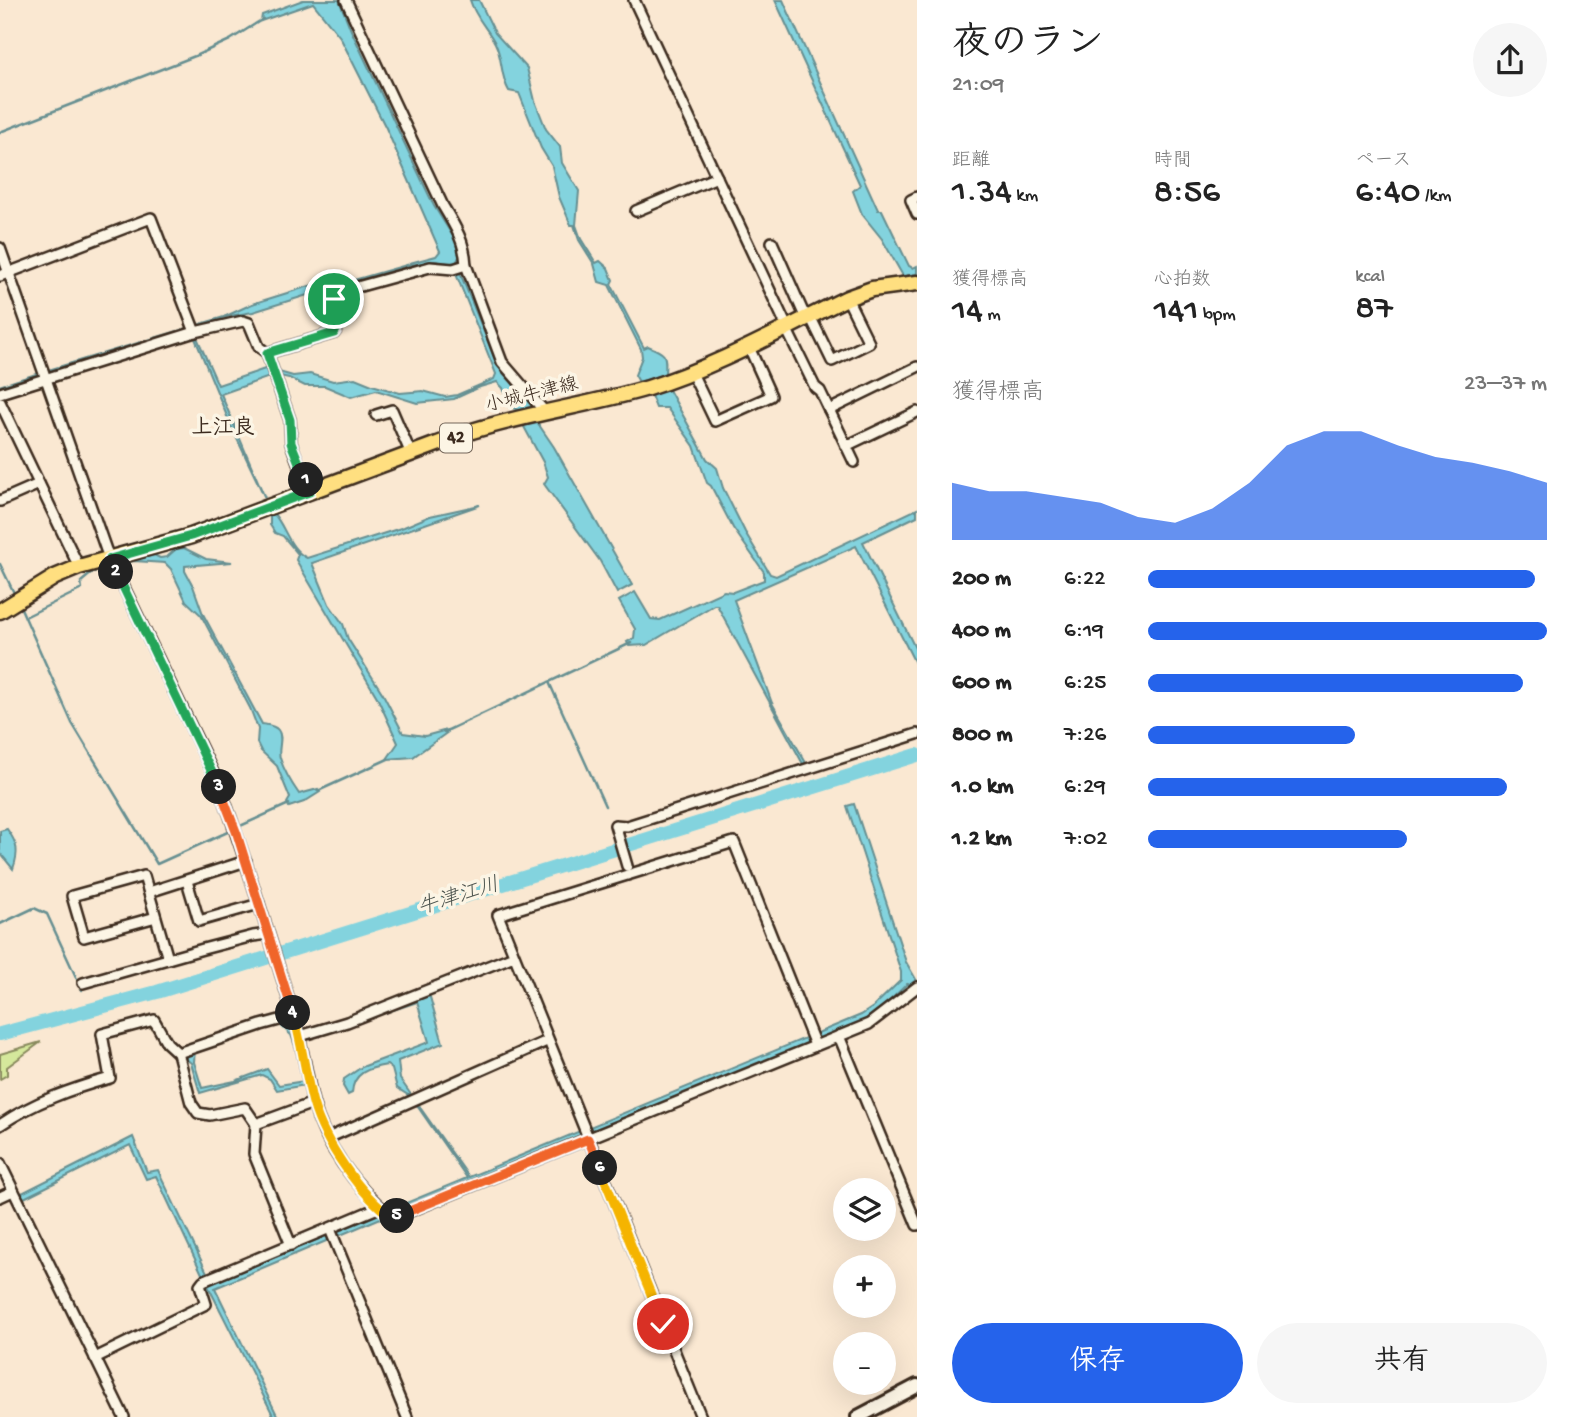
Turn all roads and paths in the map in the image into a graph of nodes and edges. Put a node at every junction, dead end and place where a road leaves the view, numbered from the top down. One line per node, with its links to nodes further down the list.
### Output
1 (346, 0): 9 (street)
2 (634, 0): 3 (street)
3 (718, 177): 5 (street); 15 (street)
4 (917, 197): 6 (street)
5 (636, 211)
6 (917, 214)
7 (772, 242): 13 (street)
8 (0, 248): 10 (street)
9 (460, 267): 17 (street); 24 (street)
10 (4, 274): 14 (street); 20 (street)
11 (917, 283): 12 (main road, 小城牛津線 / 42)
12 (847, 298): 13 (main road, 小城牛津線 / 42); 13 (street)
13 (810, 316): 15 (main road, 小城牛津線 / 42)
14 (193, 327): 17 (street); 20 (street)
15 (788, 327): 16 (main road, 小城牛津線 / 42); 23 (street)
16 (748, 345): 19 (main road, 小城牛津線 / 42); 19 (street)
17 (267, 353): 31 (street)
18 (917, 367): 23 (street)
19 (691, 372): 24 (main road, 小城牛津線 / 42)
20 (44, 373): 21 (street); 33 (street)
21 (0, 393)
22 (0, 402): 30 (street)
23 (829, 410): 27 (street)
24 (545, 412): 28 (main road, 小城牛津線 / 42)
25 (917, 412): 27 (street)
26 (376, 415): 28 (street)
27 (846, 446): 29 (street)
28 (411, 454): 31 (main road, 小城牛津線 / 42)
29 (854, 462)
30 (39, 484): 32 (street); 34 (street)
31 (309, 492): 33 (main road, 小城牛津線 / 42)
32 (0, 500)
33 (112, 564): 34 (main road, 小城牛津線 / 42); 37 (street)
34 (79, 567): 35 (main road, 小城牛津線 / 42)
35 (0, 611)
36 (917, 734): 38 (street)
37 (246, 861): 41 (street); 43 (street)
38 (628, 866): 39 (street); 40 (street)
39 (649, 869): 40 (street); 54 (street)
40 (617, 879): 46 (street)
41 (187, 881): 42 (street); 43 (street)
42 (149, 892): 44 (street); 44 (street)
43 (259, 904): 45 (street)
44 (156, 917): 47 (street)
45 (268, 934): 47 (street); 50 (street)
46 (514, 956): 52 (street); 53 (street)
47 (168, 959): 48 (street)
48 (83, 983)
49 (916, 987): 51 (street)
50 (294, 1017): 52 (street); 55 (street)
51 (839, 1036): 54 (street); 65 (street)
52 (301, 1040): 56 (street)
53 (547, 1041): 59 (street); 60 (street)
54 (815, 1045): 60 (street)
55 (178, 1053): 57 (street); 58 (street)
56 (313, 1103): 57 (street); 59 (street)
57 (256, 1124): 67 (street)
58 (0, 1125)
59 (328, 1138): 64 (street)
60 (588, 1139): 64 (street); 72 (street)
61 (0, 1163): 62 (street)
62 (13, 1191): 63 (street); 68 (street)
63 (0, 1197)
64 (385, 1211): 66 (street)
65 (917, 1225)
66 (330, 1229): 67 (street); 71 (street)
67 (291, 1245): 68 (street)
68 (95, 1358): 70 (street)
69 (917, 1386): 73 (street)
70 (124, 1417)
71 (407, 1417)
72 (701, 1417)
73 (858, 1417)

